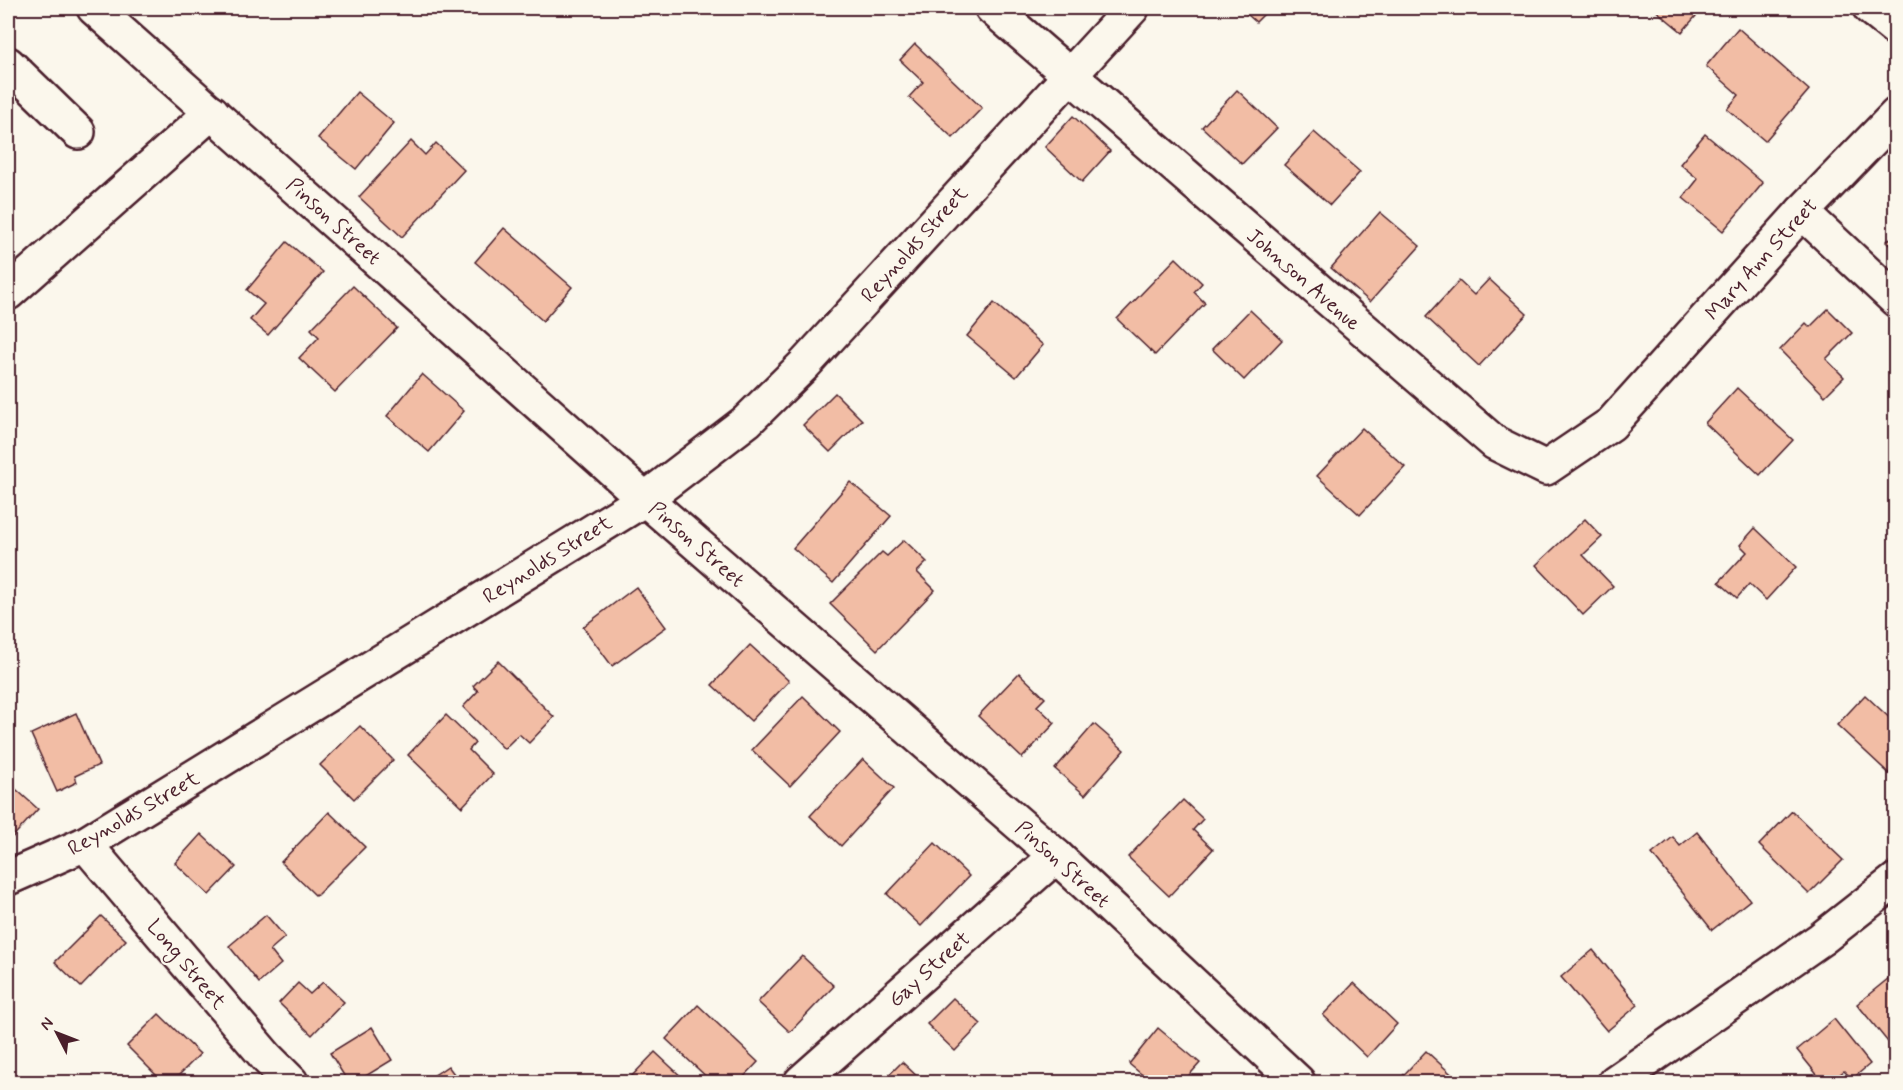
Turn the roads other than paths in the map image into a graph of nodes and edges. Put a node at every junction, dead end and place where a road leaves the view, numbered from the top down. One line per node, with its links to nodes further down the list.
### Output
1 (94, 8): 8 (street, Pinson Street)
2 (992, 8): 7 (street, Johnson Avenue)
3 (1132, 8): 7 (street, Reynolds Street)
4 (1870, 8): 5 (street)
5 (1896, 29)
6 (8, 64): 10 (street)
7 (1067, 76): 14 (street, Johnson Avenue); 15 (street, Reynolds Street)
8 (212, 112): 12 (street); 15 (street, Pinson Street)
9 (1896, 115): 11 (street, Mary Ann Street)
10 (78, 132)
11 (1802, 212): 13 (street); 14 (street, Mary Ann Street)
12 (8, 292)
13 (1896, 300)
14 (1628, 405)
15 (645, 499): 16 (street, Reynolds Street); 17 (street, Pinson Street)
16 (85, 844): 18 (street, Reynolds Street); 20 (street, Long Street)
17 (1056, 856): 21 (street, Gay Street); 22 (street, Pinson Street)
18 (8, 879)
19 (1896, 880): 23 (street)
20 (291, 1083)
21 (801, 1083)
22 (1298, 1083)
23 (1615, 1083)

